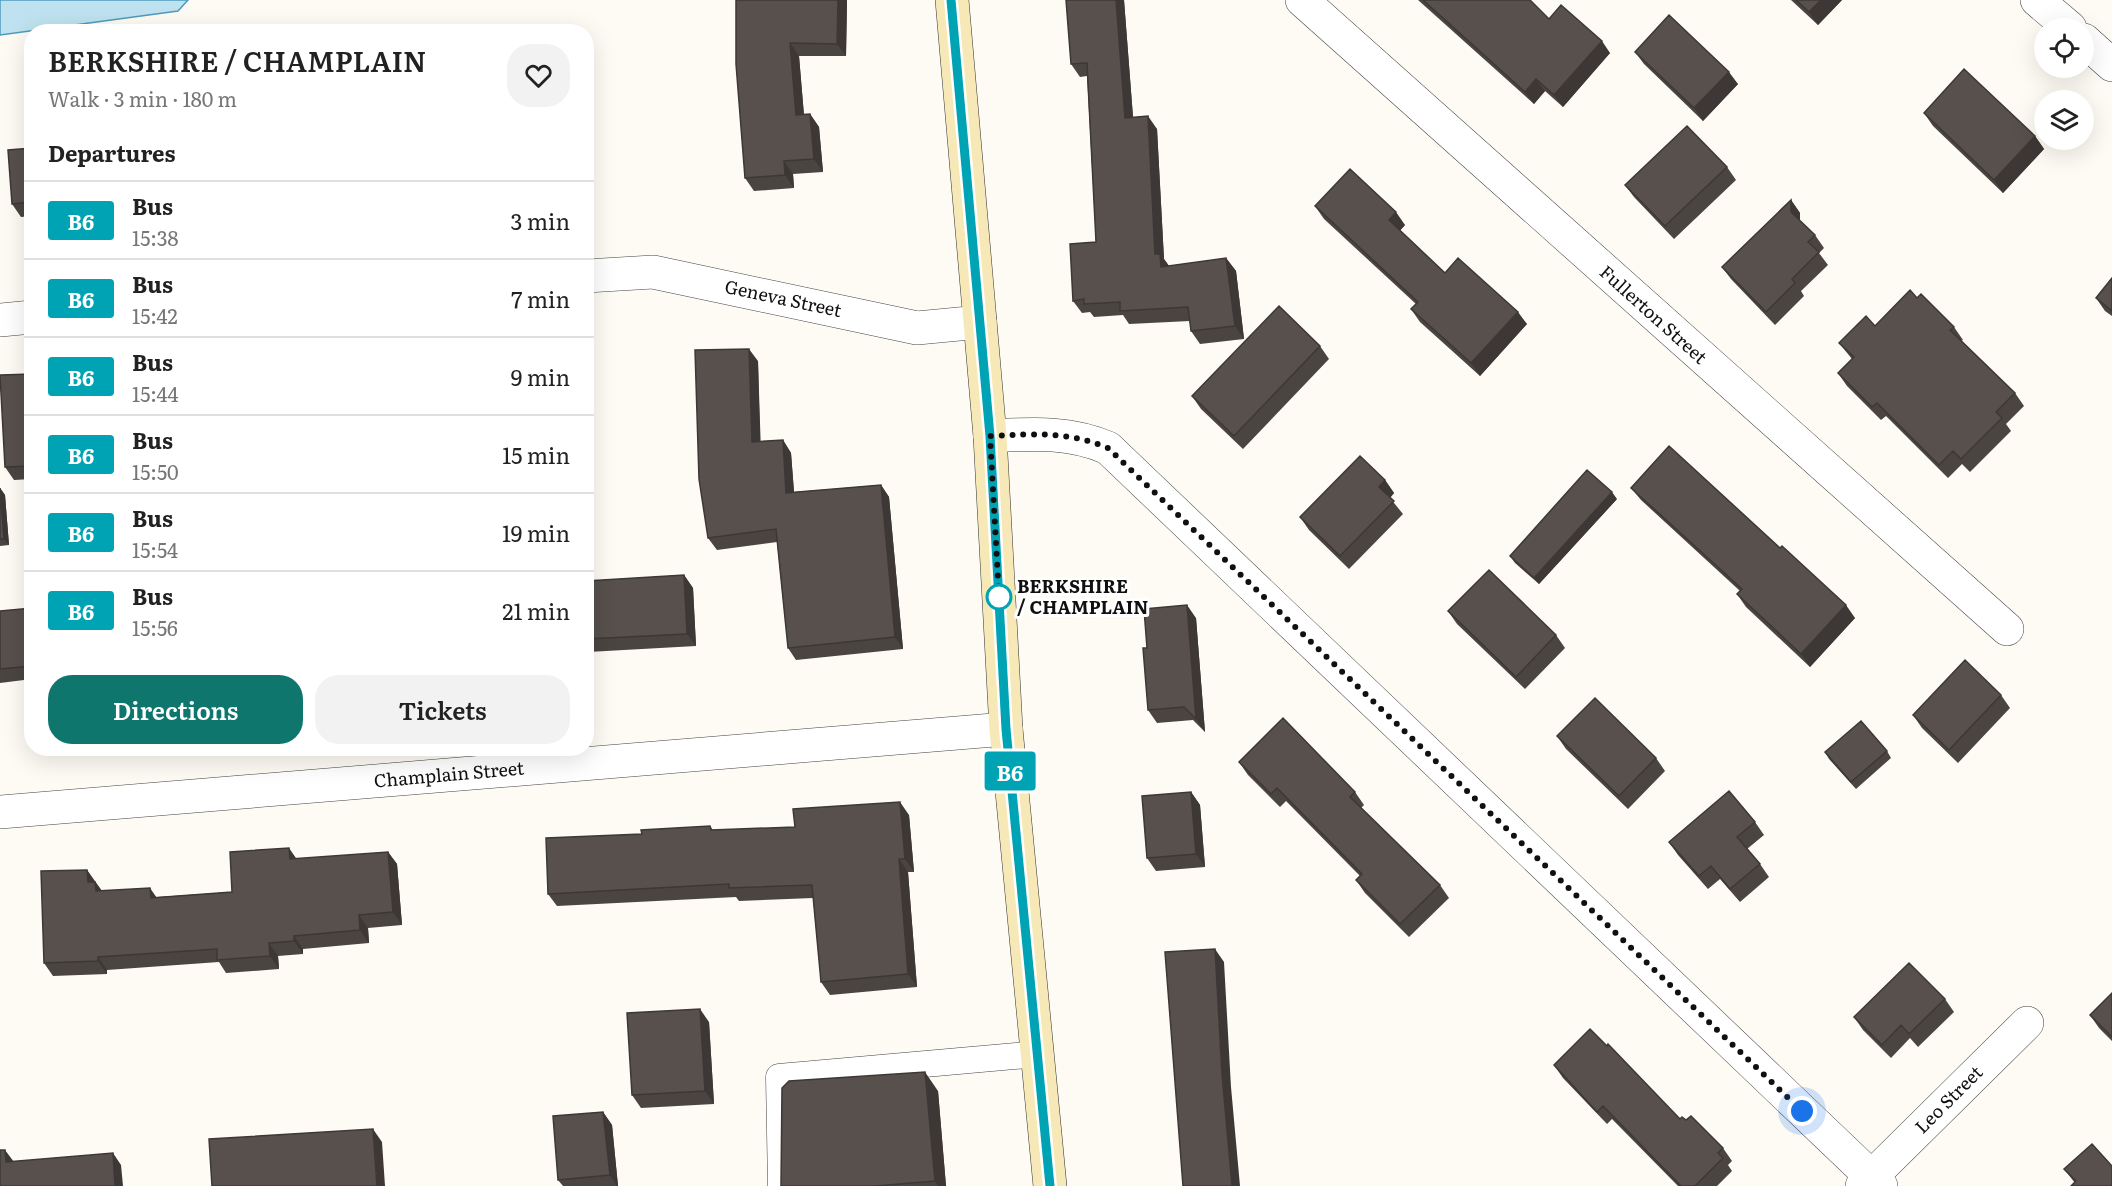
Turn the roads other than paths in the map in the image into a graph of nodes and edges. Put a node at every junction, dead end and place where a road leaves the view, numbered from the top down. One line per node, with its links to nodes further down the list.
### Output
1 (951, 0): 10 (main road)
2 (1302, 0): 12 (street, Fullerton Street)
3 (2037, 0): 4 (street)
4 (2058, 18)
5 (2094, 49): 6 (street)
6 (2112, 65)
7 (594, 276): 10 (street, Geneva Street)
8 (24, 318): 9 (street)
9 (0, 320)
10 (980, 322): 11 (main road)
11 (990, 436): 13 (main road); 17 (street)
12 (2007, 629)
13 (1006, 729): 14 (street, Champlain Street); 16 (main road)
14 (0, 812)
15 (2027, 1023): 17 (street, Leo Street)
16 (1038, 1054): 18 (lane); 19 (main road)
17 (1871, 1183)
18 (780, 1186)
19 (1050, 1186)

